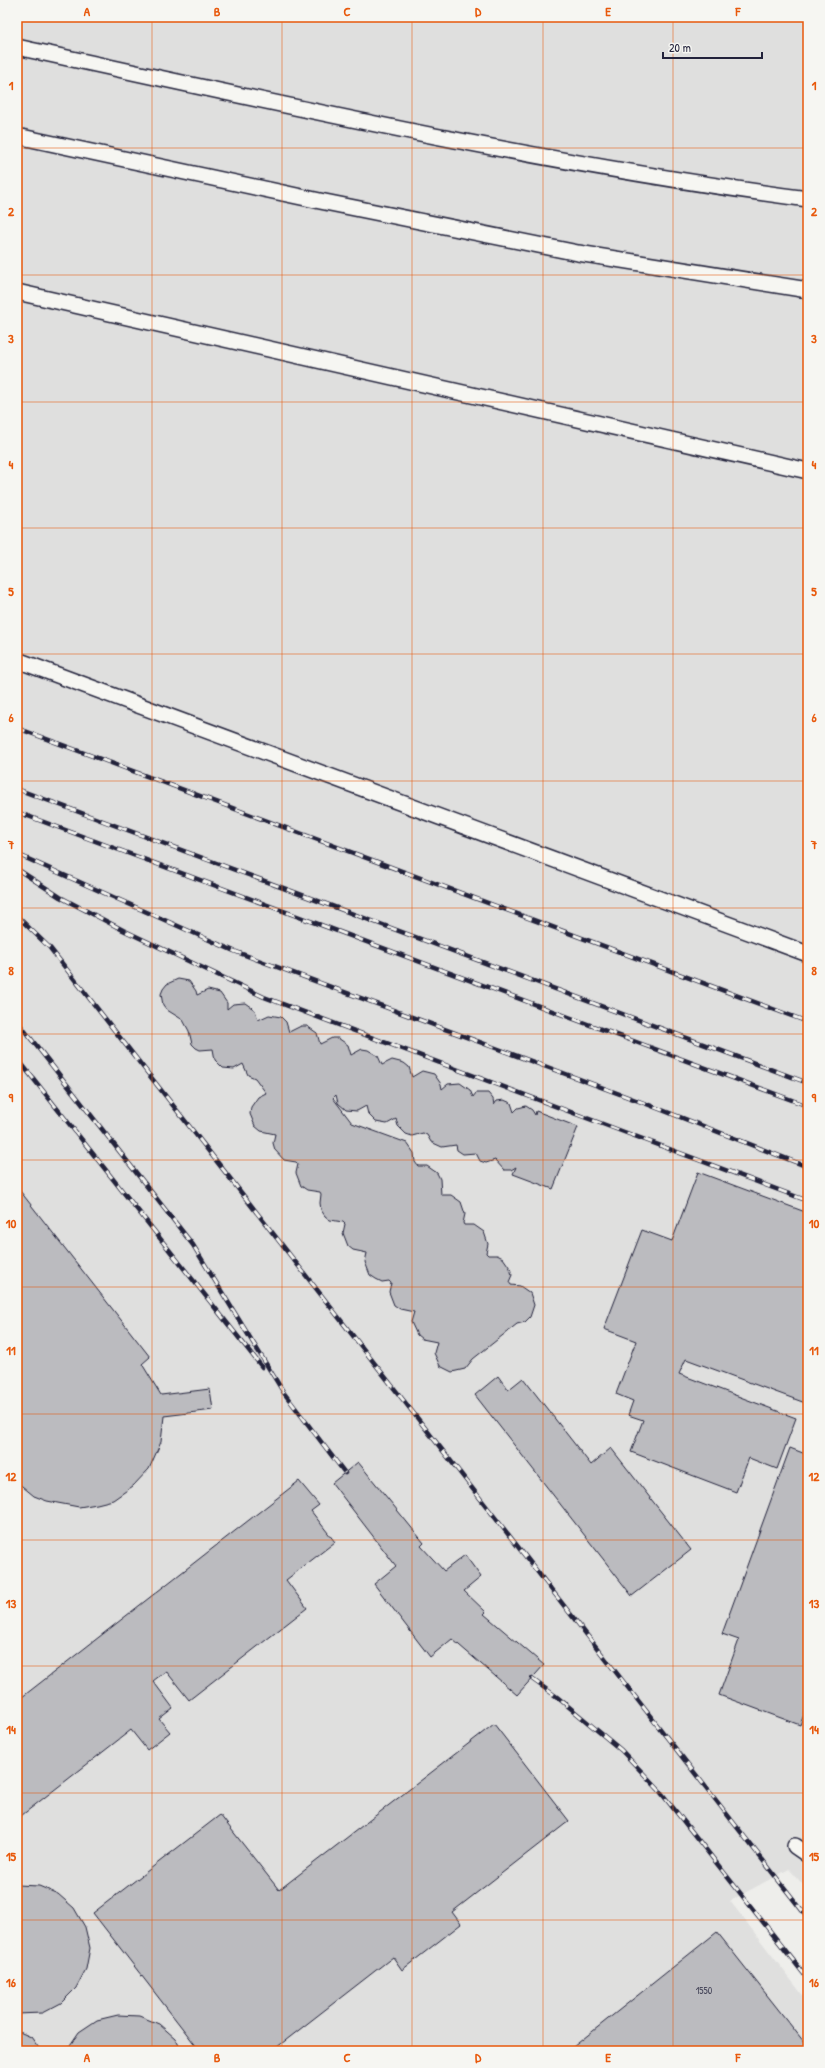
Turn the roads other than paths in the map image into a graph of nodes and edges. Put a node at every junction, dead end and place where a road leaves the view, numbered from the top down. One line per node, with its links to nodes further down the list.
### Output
1 (17, 47): 3 (lane)
2 (17, 136): 4 (lane)
3 (808, 199)
4 (808, 290)
5 (17, 292): 6 (lane)
6 (808, 471)
7 (17, 660): 8 (lane)
8 (808, 954)
9 (795, 1846): 10 (lane)
10 (808, 1855)

